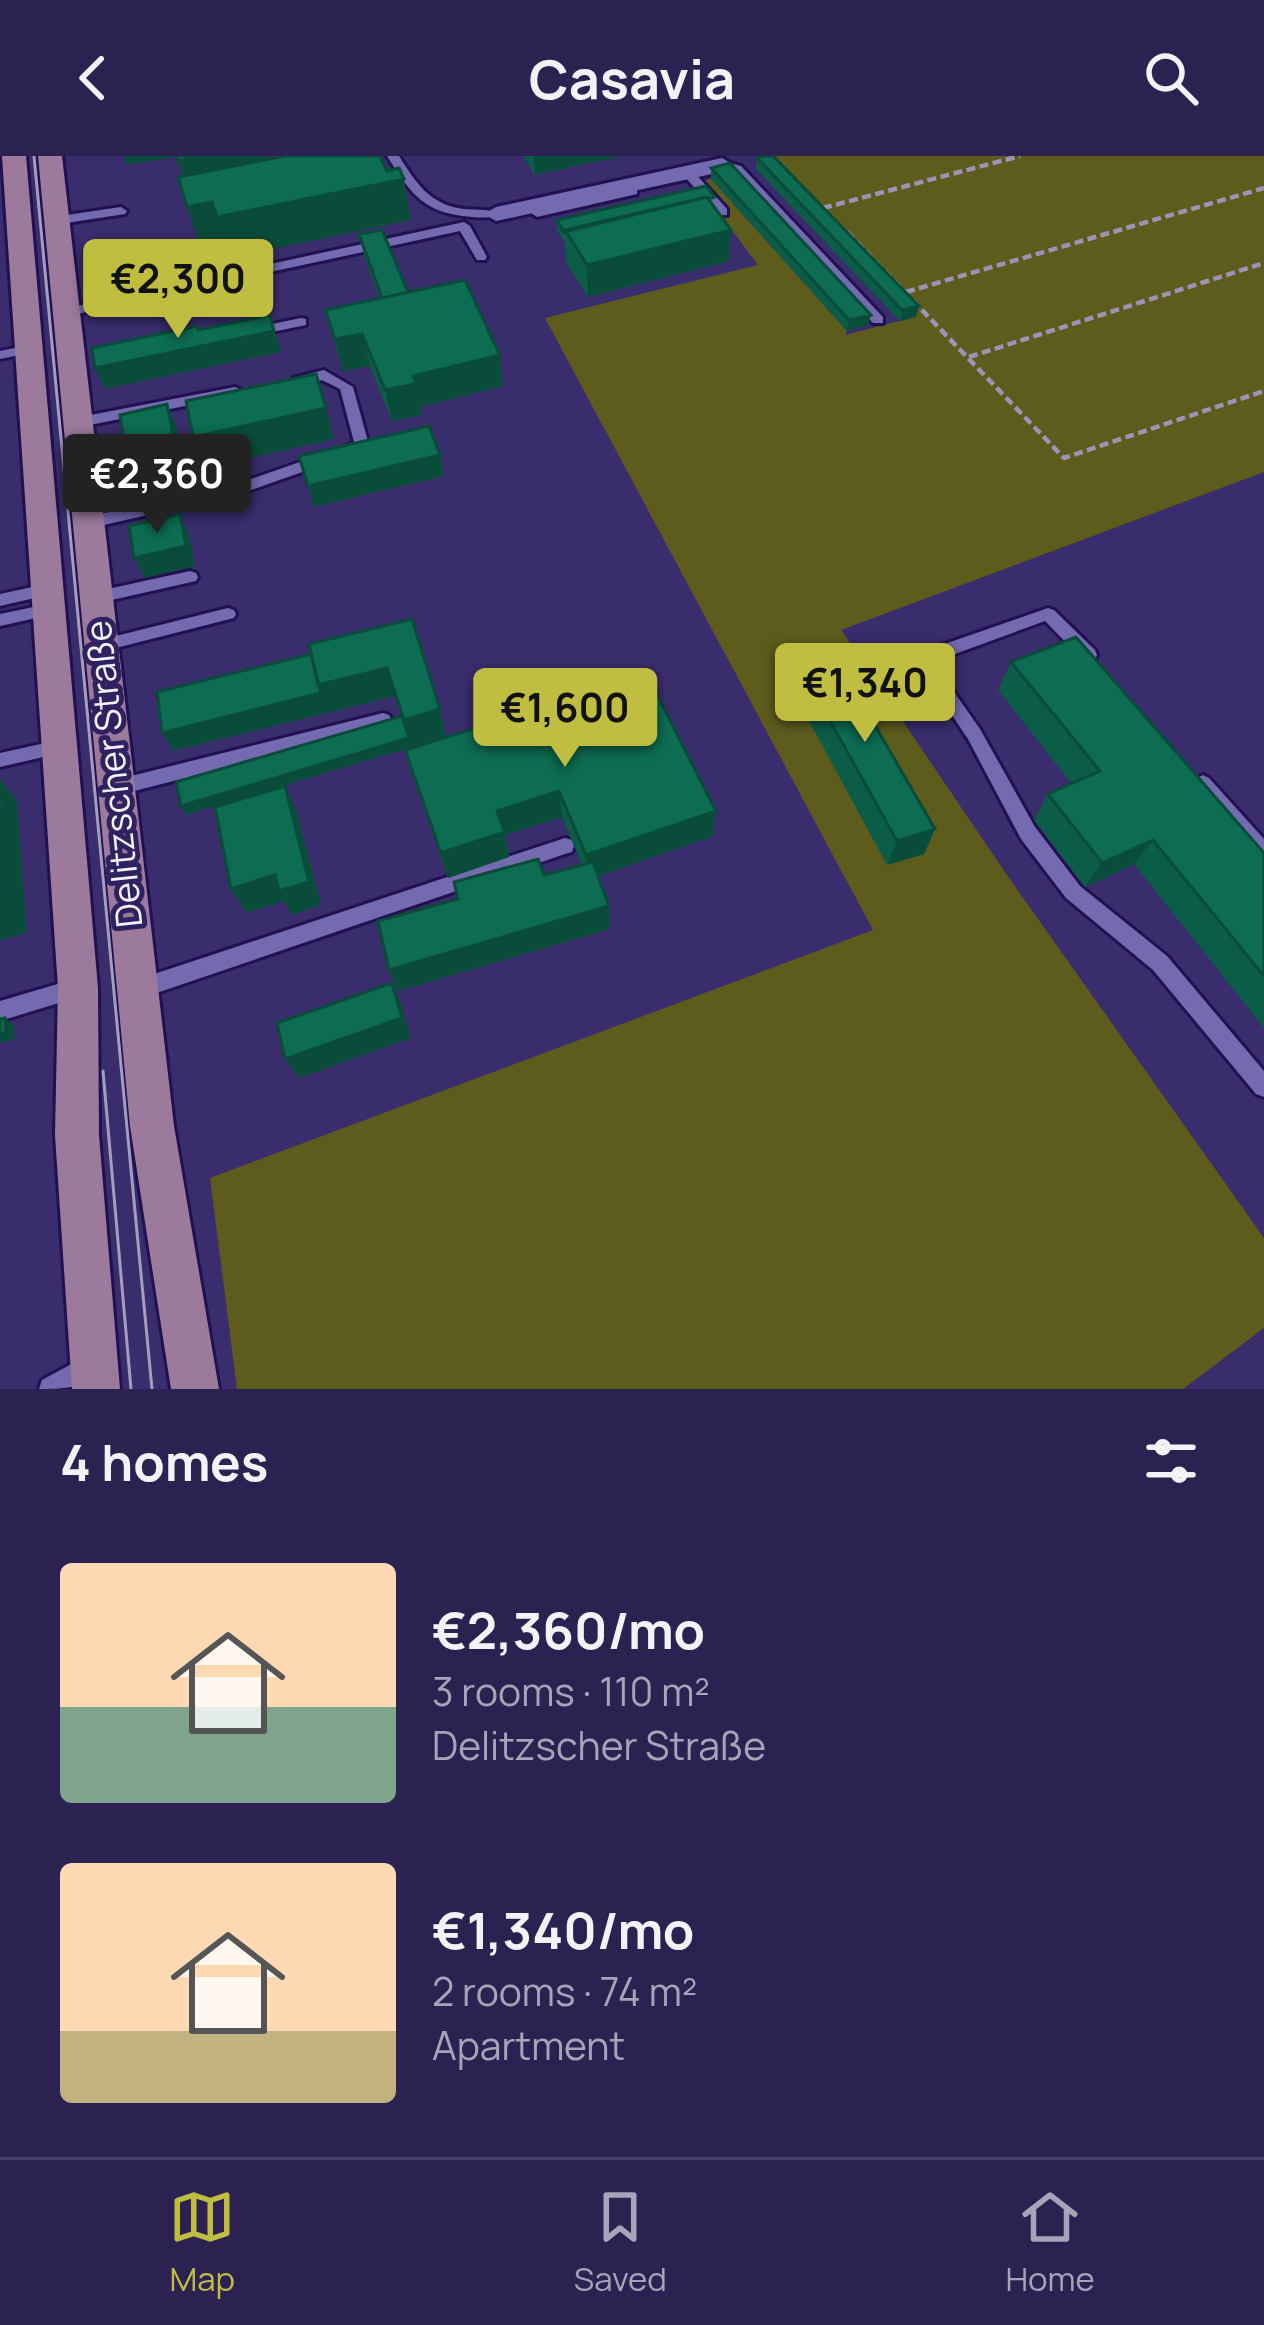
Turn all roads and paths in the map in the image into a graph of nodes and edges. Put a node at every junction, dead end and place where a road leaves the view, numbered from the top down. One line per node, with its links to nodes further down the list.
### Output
1 (14, 156): 22 (main road, Delitzscher Straße)
2 (50, 156): 13 (main road, Delitzscher Straße)
3 (393, 156): 12 (lane)
4 (1020, 156): 8 (path)
5 (718, 161): 6 (street); 19 (lane)
6 (689, 176): 10 (lane); 11 (lane); 12 (street)
7 (1264, 188): 17 (path)
8 (810, 195)
9 (121, 211): 13 (lane)
10 (723, 212)
11 (537, 213)
12 (496, 214)
13 (53, 220): 18 (main road, Delitzscher Straße)
14 (840, 225): 17 (path)
15 (482, 257): 18 (lane)
16 (1264, 263): 23 (path)
17 (906, 292): 23 (path)
18 (63, 314): 27 (main road, Delitzscher Straße)
19 (878, 320)
20 (301, 322): 21 (lane)
21 (235, 335)
22 (15, 352): 32 (main road, Delitzscher Straße)
23 (968, 357): 26 (path)
24 (284, 384): 28 (lane)
25 (244, 390): 27 (lane)
26 (1264, 391)
27 (75, 423): 28 (main road, Delitzscher Straße)
28 (86, 523): 30 (main road, Delitzscher Straße)
29 (190, 577): 30 (lane)
30 (94, 598): 35 (main road, Delitzscher Straße)
31 (0, 600): 32 (lane)
32 (47, 600): 34 (lane); 38 (main road, Delitzscher Straße)
33 (228, 614): 35 (lane)
34 (0, 620)
35 (100, 646): 41 (main road, Delitzscher Straße)
36 (1101, 668): 47 (lane)
37 (383, 720): 41 (lane)
38 (59, 747): 39 (lane); 44 (main road, Delitzscher Straße)
39 (0, 760)
40 (1190, 768): 43 (lane)
41 (115, 788): 45 (main road, Delitzscher Straße)
42 (565, 846): 45 (lane)
43 (1264, 852)
44 (78, 988): 46 (lane); 48 (main road, Delitzscher Straße)
45 (136, 990): 50 (main road, Delitzscher Straße)
46 (0, 1011)
47 (1264, 1087)
48 (94, 1376): 49 (lane)
49 (51, 1389)
50 (195, 1389)

